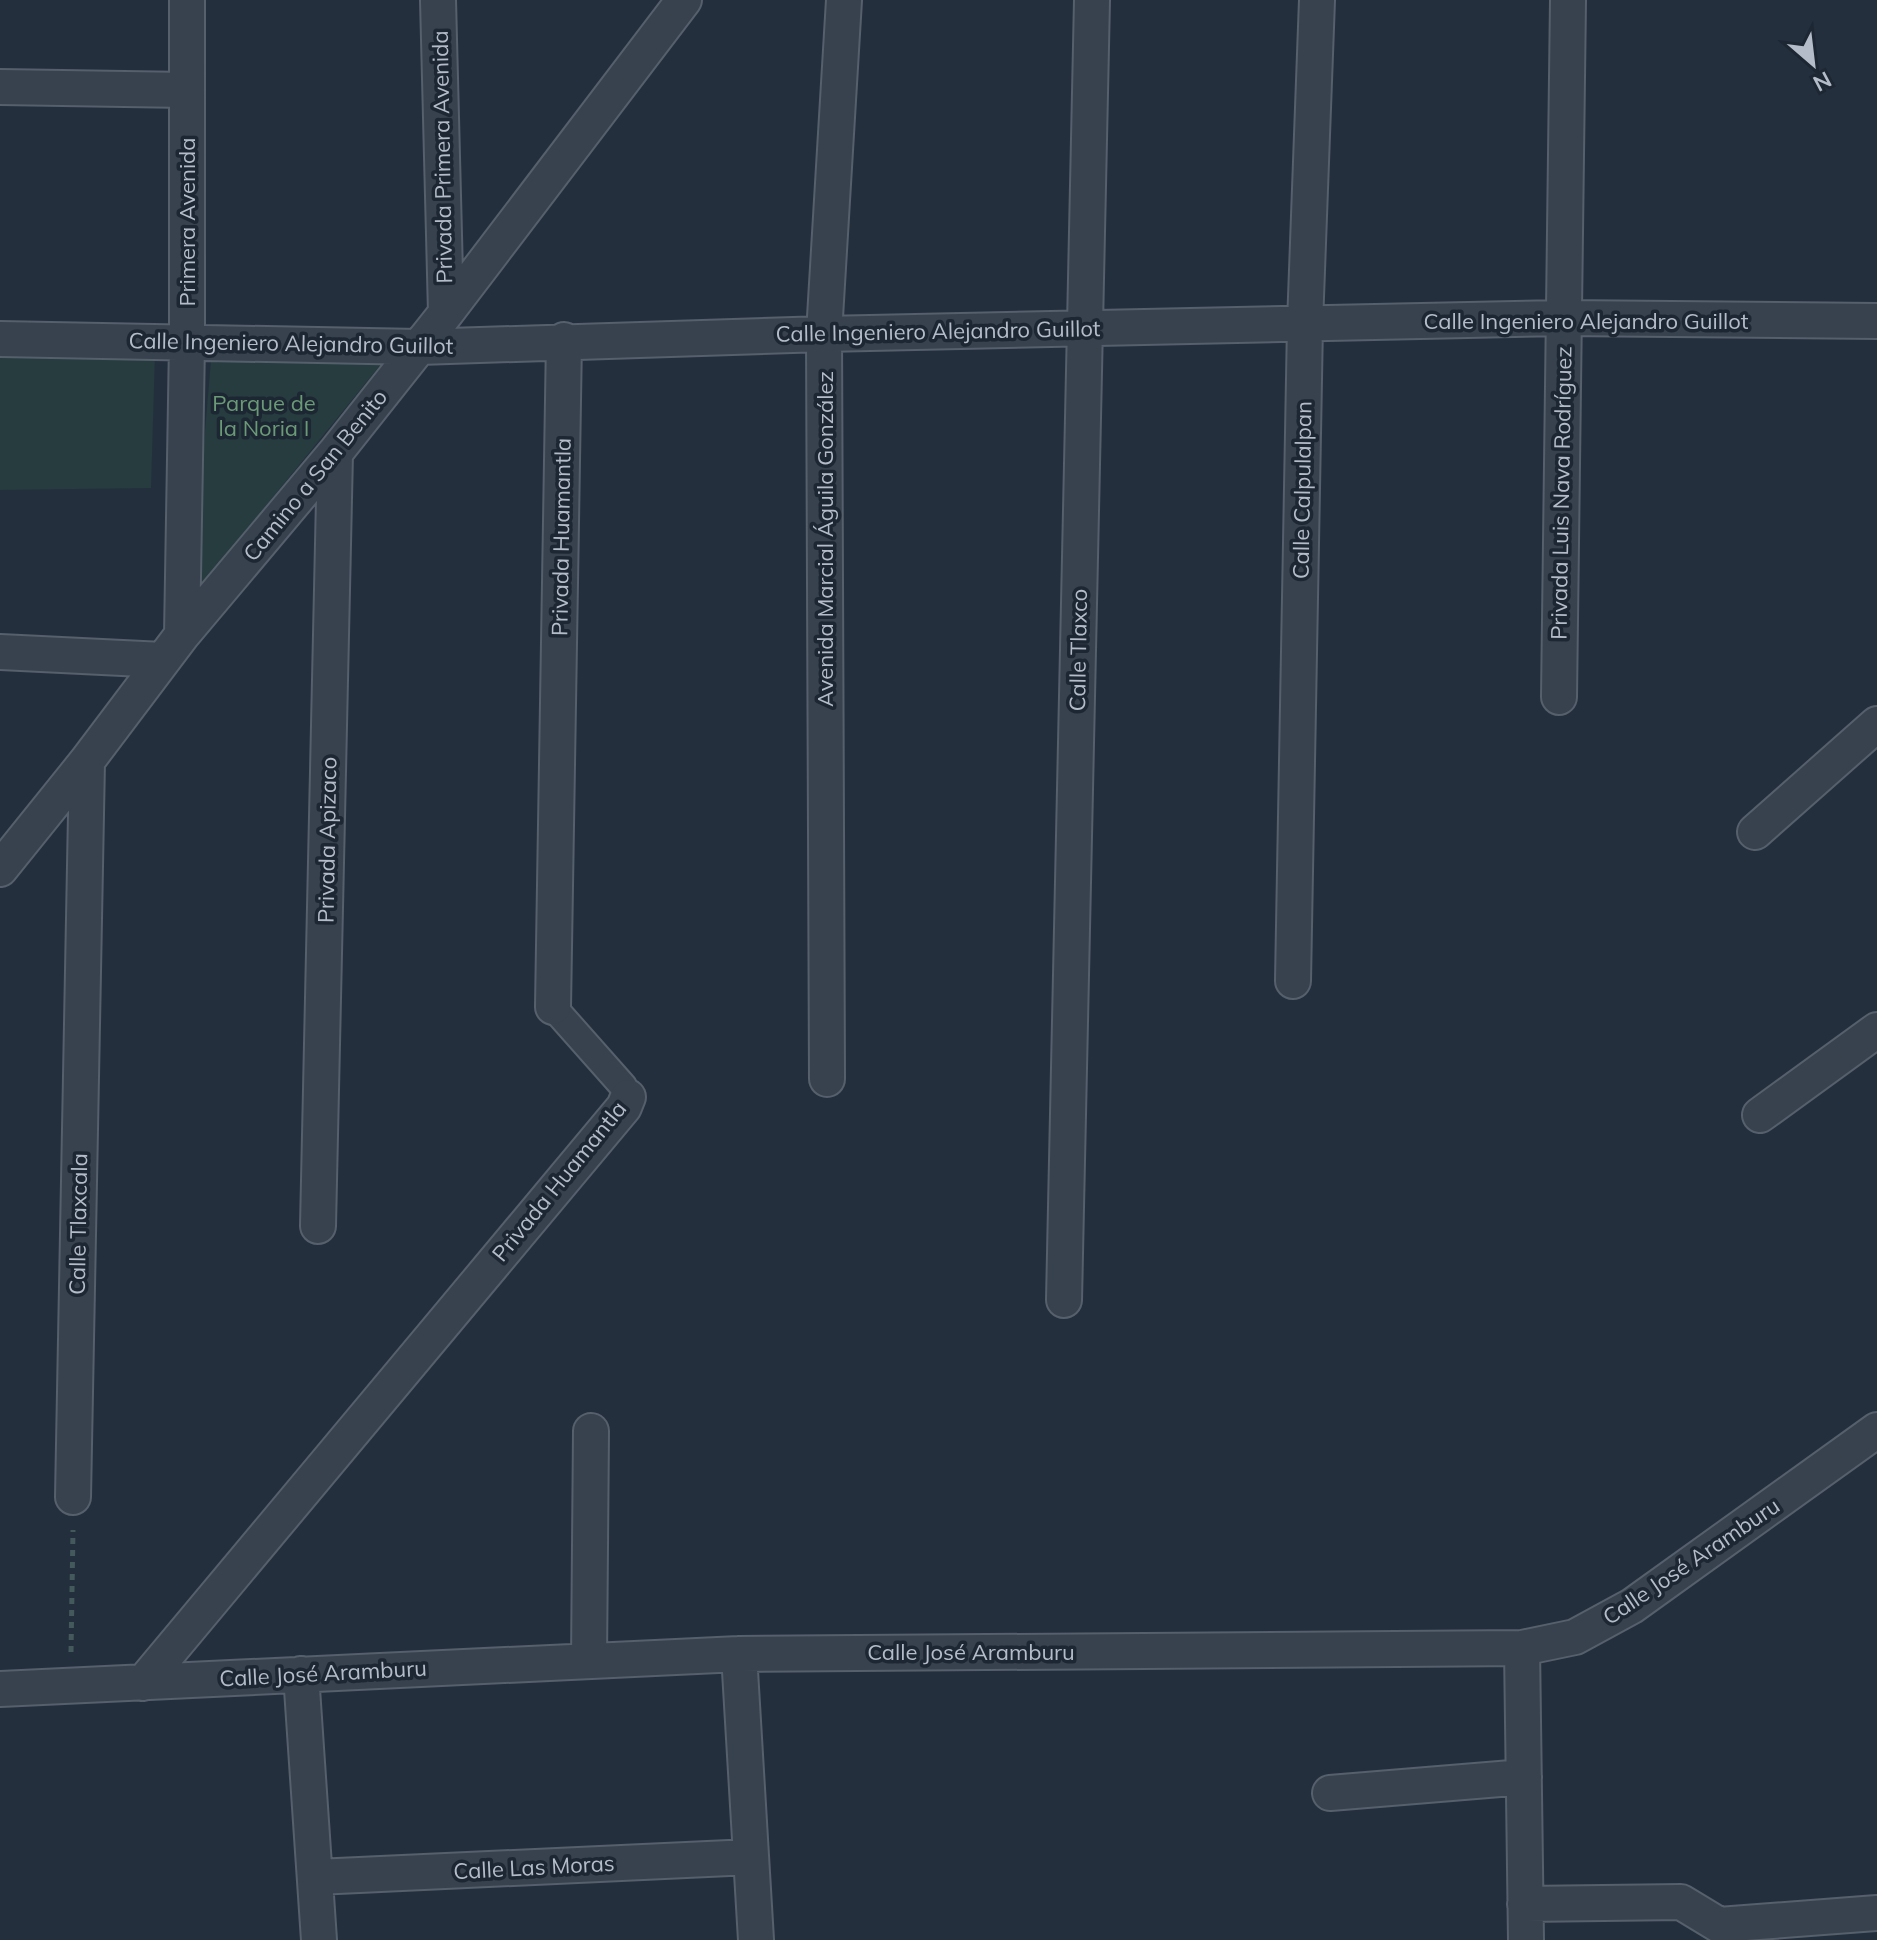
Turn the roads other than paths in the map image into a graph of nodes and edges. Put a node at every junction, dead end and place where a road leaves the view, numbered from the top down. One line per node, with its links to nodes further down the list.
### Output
1 (187, 0): 9 (street, Primera Avenida)
2 (438, 0): 10 (street, Privada Primera Avenida)
3 (684, 0): 10 (street, Camino a San Benito)
4 (844, 0): 15 (street, Avenida Marcial Águila González)
5 (1092, 0): 14 (street, Calle Tlaxco)
6 (1317, 0): 13 (street, Calle Calpulalpan)
7 (1568, 0): 11 (street, Privada Luis Nava Rodríguez)
8 (0, 87): 9 (street)
9 (187, 90): 18 (street, Primera Avenida)
10 (446, 313): 19 (street, Camino a San Benito)
11 (1564, 318): 12 (street, Calle Ingeniero Alejandro Guillot); 13 (street, Calle Ingeniero Alejandro Guillot); 23 (street, Privada Luis Nava Rodríguez)
12 (1877, 321)
13 (1305, 324): 14 (street, Calle Ingeniero Alejandro Guillot); 28 (street, Calle Calpulalpan)
14 (1084, 328): 15 (street, Calle Ingeniero Alejandro Guillot); 35 (street, Calle Tlaxco)
15 (824, 334): 17 (street, Calle Ingeniero Alejandro Guillot); 31 (street, Avenida Marcial Águila González)
16 (0, 339): 18 (street, Calle Ingeniero Alejandro Guillot)
17 (564, 340): 19 (street, Calle Ingeniero Alejandro Guillot); 29 (street, Privada Huamantla)
18 (187, 343): 19 (street, Calle Ingeniero Alejandro Guillot); 21 (street, Primera Avenida)
19 (419, 347): 20 (street, Camino a San Benito)
20 (335, 453): 21 (street, Camino a San Benito); 34 (street, Privada Apizaco)
21 (172, 648): 22 (street); 25 (street, Camino a San Benito)
22 (0, 652)
23 (1559, 697)
24 (1877, 724): 26 (street)
25 (87, 761): 27 (street, Camino a San Benito); 38 (street, Calle Tlaxcala)
26 (1755, 832)
27 (0, 869)
28 (1293, 981)
29 (553, 1007): 32 (street, Privada Huamantla)
30 (1877, 1030): 33 (street)
31 (827, 1079)
32 (628, 1097): 43 (street, Privada Huamantla)
33 (1760, 1115)
34 (318, 1226)
35 (1064, 1300)
36 (1877, 1430): 39 (street, Calle José Aramburu)
37 (591, 1431): 41 (street)
38 (73, 1497)
39 (1522, 1648): 40 (street, Calle José Aramburu); 45 (street)
40 (739, 1654): 41 (street, Calle José Aramburu); 47 (street)
41 (589, 1661): 42 (street, Calle José Aramburu)
42 (301, 1674): 43 (street, Calle José Aramburu); 48 (street)
43 (143, 1683): 44 (street, Calle José Aramburu)
44 (0, 1689)
45 (1524, 1777): 46 (street); 49 (street)
46 (1330, 1793)
47 (751, 1857): 48 (street, Calle Las Moras); 52 (street)
48 (316, 1877): 51 (street)
49 (1525, 1904): 50 (street); 53 (street)
50 (1877, 1913)
51 (319, 1940)
52 (756, 1940)
53 (1526, 1940)

